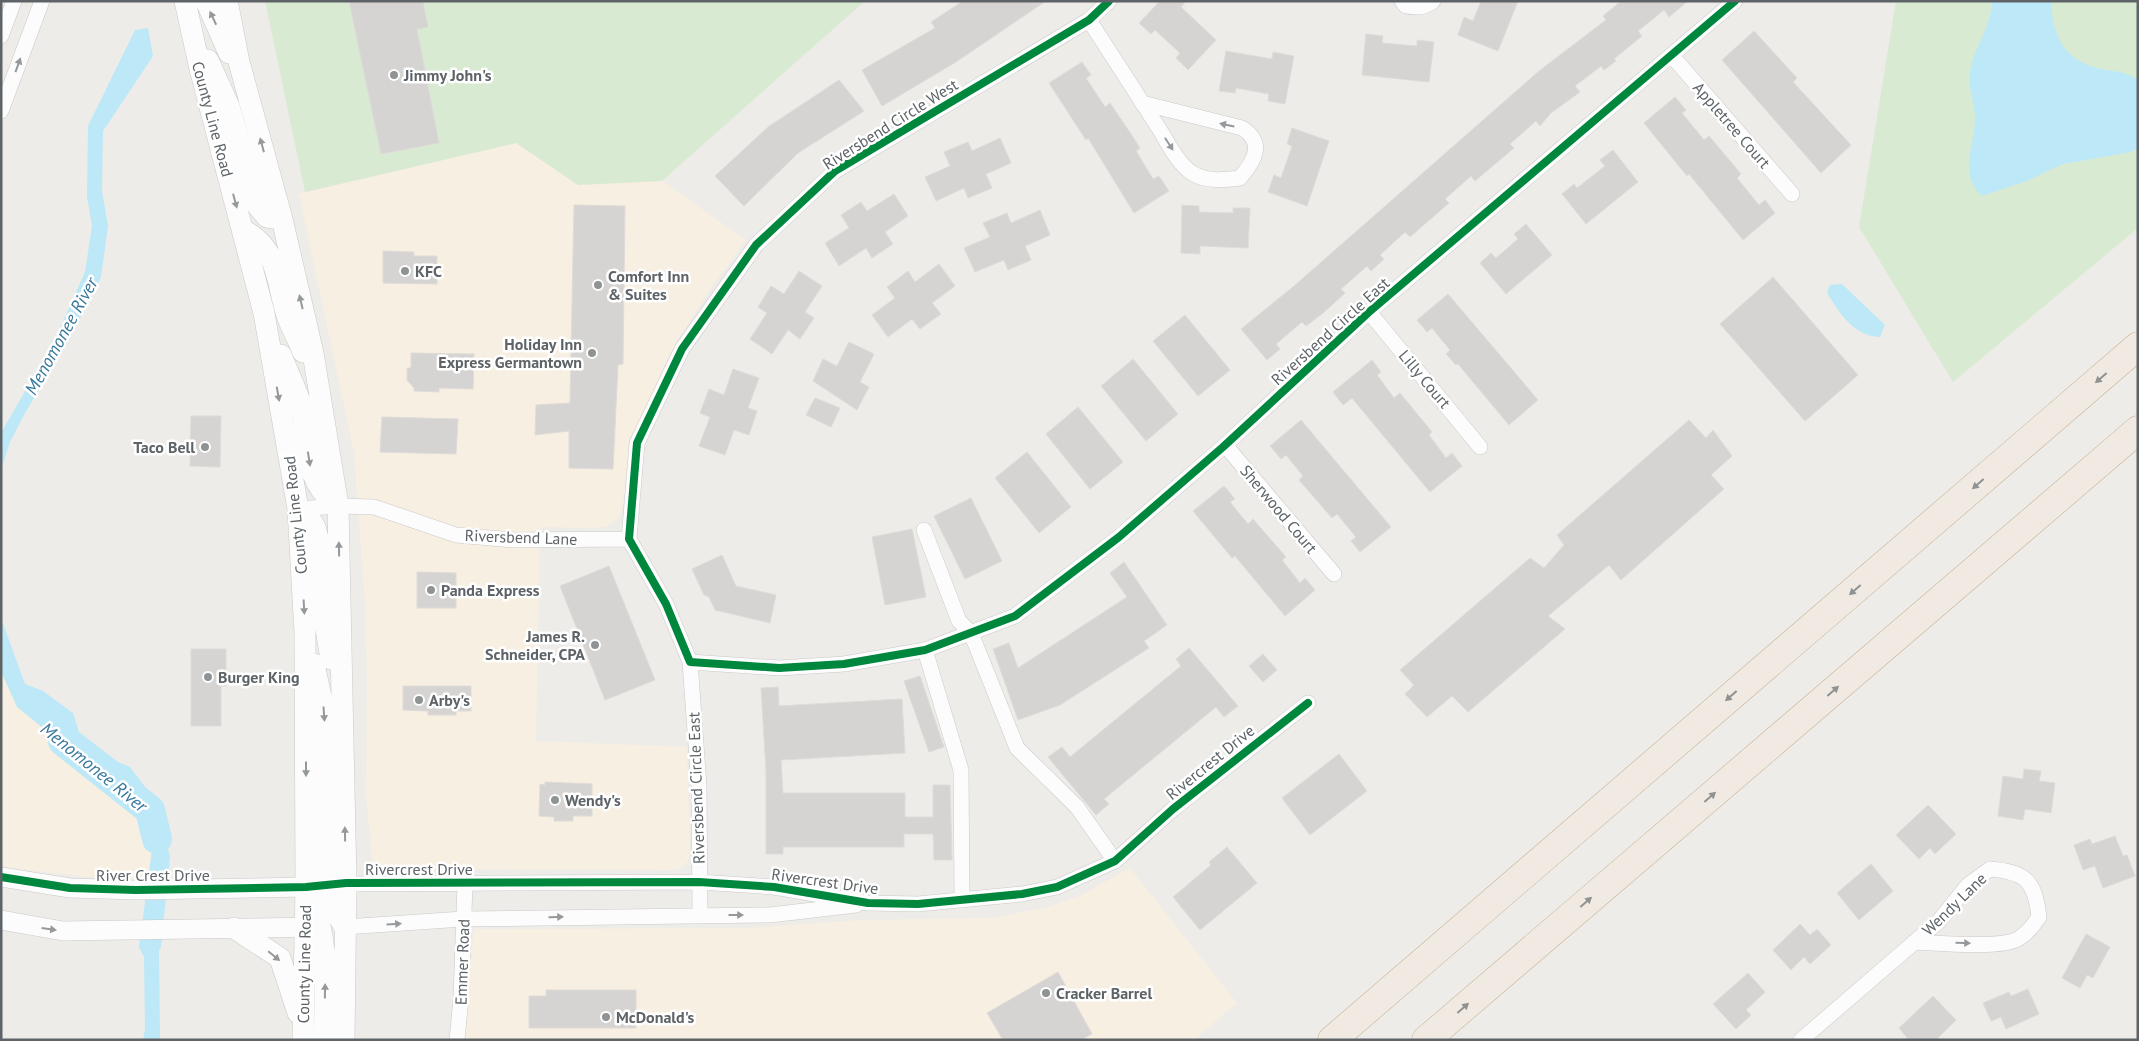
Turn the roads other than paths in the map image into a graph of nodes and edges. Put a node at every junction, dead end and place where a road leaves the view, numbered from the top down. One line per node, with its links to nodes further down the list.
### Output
1 (14, 1): 11 (street)
2 (42, 1): 15 (street, one-way to 2)
3 (206, 1): 13 (main road, one-way to 3)
4 (226, 1): 13 (main road)
5 (1109, 1): 10 (street, Riversbend Circle West)
6 (1402, 1): 7 (street)
7 (1433, 1)
8 (1735, 1): 12 (street, Riversbend Circle East)
9 (186, 8): 17 (main road); 18 (main road, County Line Road, one-way to 18)
10 (1089, 20): 14 (street); 29 (street, Riversbend Circle West)
11 (1, 36)
12 (1672, 56): 16 (street, Appletree Court); 19 (street, Riversbend Circle East)
13 (248, 94): 17 (main road, one-way to 13)
14 (1142, 103): 14 (street, one-way to 14)
15 (1, 111)
16 (1792, 194)
17 (282, 219): 18 (main road); 22 (main road, one-way to 17)
18 (243, 230): 20 (main road, County Line Road); 22 (main road)
19 (1369, 312): 24 (street, Riversbend Circle East); 25 (street, Lilly Court)
20 (264, 313): 26 (main road, one-way to 26); 27 (main road, County Line Road, one-way to 27)
21 (2138, 346): 54 (highway, one-way to 54)
22 (319, 386): 26 (main road)
23 (2138, 430): 55 (highway, one-way to 23)
24 (1224, 445): 30 (street, Sherwood Court); 31 (street, Riversbend Circle East)
25 (1480, 447)
26 (338, 506): 27 (street, Riversbend Lane); 29 (street, Riversbend Lane); 35 (main road, one-way to 26)
27 (298, 509): 35 (main road); 40 (main road, County Line Road, one-way to 40)
28 (924, 530): 31 (street)
29 (629, 538): 33 (street)
30 (1334, 574)
31 (971, 633): 32 (street, Riversbend Circle East); 36 (street)
32 (925, 650): 33 (street); 41 (street)
33 (690, 662): 38 (street, Riversbend Circle East)
34 (1308, 703): 36 (street, Rivercrest Drive)
35 (343, 728): 40 (main road, one-way to 35)
36 (1115, 860): 41 (street, Rivercrest Drive)
37 (1, 877): 40 (street, River Crest Drive)
38 (699, 882): 39 (street, Rivercrest Drive); 42 (street, Rivercrest Drive); 43 (street, Riversbend Circle East)
39 (465, 884): 40 (street, Rivercrest Drive); 44 (street, Emmer Road)
40 (326, 885): 46 (main road); 48 (main road)
41 (962, 900): 42 (street, Rivercrest Drive)
42 (868, 903): 43 (street, Rivercrest Drive, one-way to 42)
43 (700, 915): 44 (street, Rivercrest Drive, one-way to 43)
44 (463, 919): 46 (street, Rivercrest Drive, one-way to 44); 53 (street, Emmer Road)
45 (1, 920): 47 (street, one-way to 47)
46 (345, 927): 48 (street, Rivercrest Drive); 52 (main road)
47 (234, 928): 48 (street); 50 (main road, one-way to 50)
48 (313, 928): 50 (main road, County Line Road); 51 (main road, one-way to 48)
49 (1914, 942): 49 (street, Wendy Lane, one-way to 49); 56 (street, Wendy Lane)
50 (303, 1034)
51 (324, 1040)
52 (344, 1040)
53 (457, 1040)
54 (1332, 1040)
55 (1426, 1040)
56 (1801, 1040)

